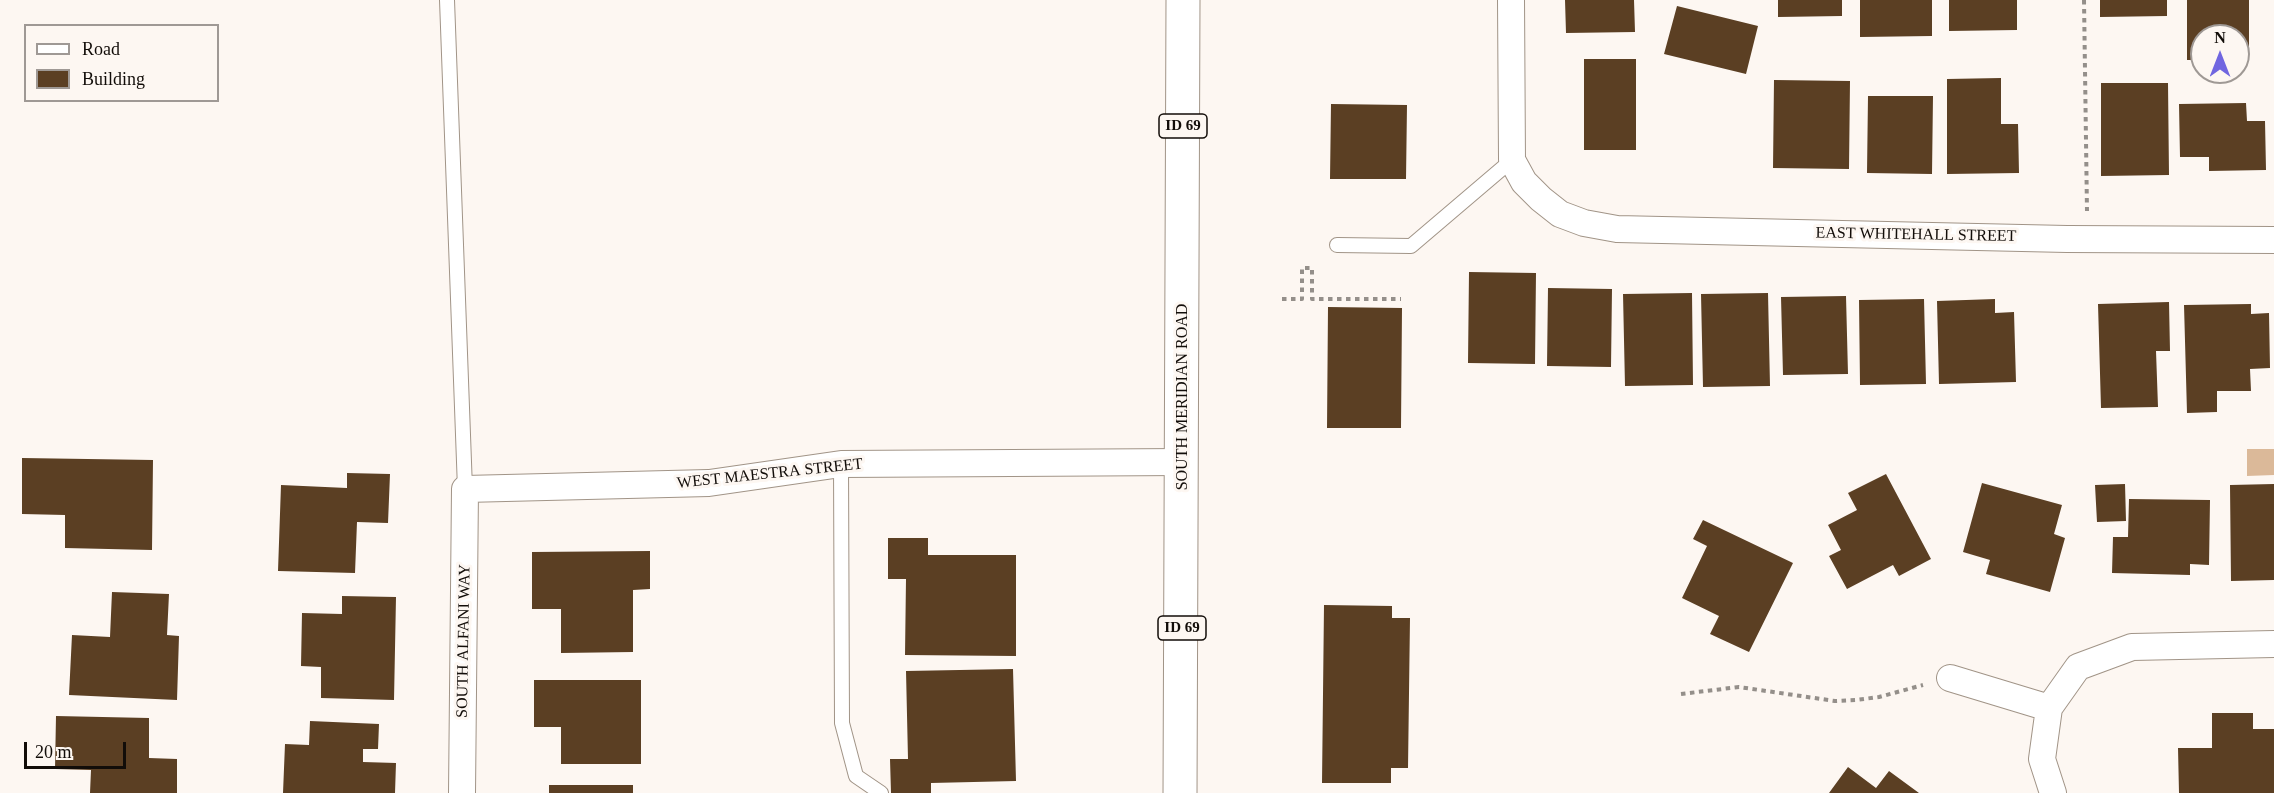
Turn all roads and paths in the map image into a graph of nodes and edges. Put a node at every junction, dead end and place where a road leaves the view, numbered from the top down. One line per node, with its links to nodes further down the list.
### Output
1 (447, 0): 13 (lane)
2 (1183, 0): 11 (main road, SOUTH MERIDIAN ROAD / ID 69)
3 (1511, 0): 5 (street)
4 (2084, 0): 6 (path)
5 (1512, 160): 6 (street, EAST WHITEHALL STREET); 8 (lane)
6 (2087, 239): 7 (street, EAST WHITEHALL STREET)
7 (2274, 240)
8 (1337, 245)
9 (1282, 299): 10 (path)
10 (1401, 300)
11 (1183, 462): 12 (street, WEST MAESTRA STREET); 20 (main road, SOUTH MERIDIAN ROAD / ID 69)
12 (841, 464): 13 (street, WEST MAESTRA STREET); 19 (lane)
13 (465, 489): 18 (street, SOUTH ALFANI WAY)
14 (2274, 644): 17 (street)
15 (1950, 678): 16 (path); 17 (street)
16 (1681, 694)
17 (2049, 708): 21 (street)
18 (462, 793)
19 (881, 793)
20 (1180, 793)
21 (2053, 793)

